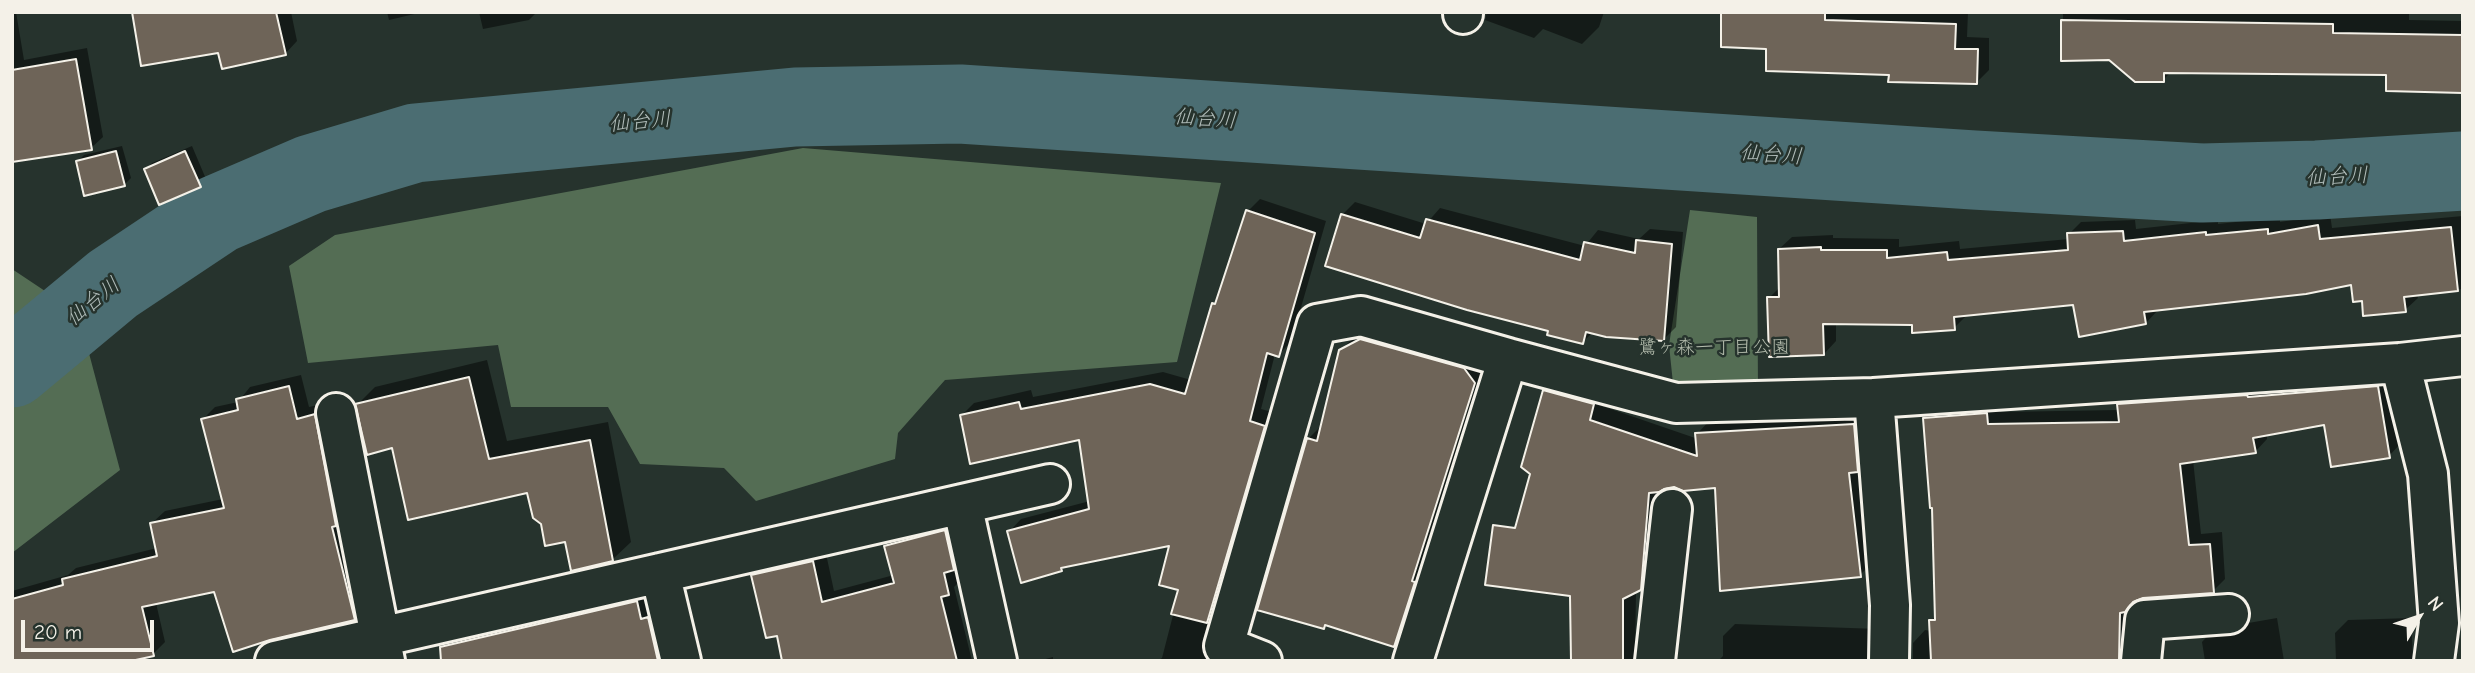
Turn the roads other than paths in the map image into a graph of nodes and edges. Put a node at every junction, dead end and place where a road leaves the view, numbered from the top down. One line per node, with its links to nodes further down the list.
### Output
1 (2463, 356): 3 (lane)
2 (1508, 358): 4 (lane); 15 (lane); 16 (lane)
3 (2400, 363): 4 (lane); 20 (lane)
4 (1874, 398): 18 (lane)
5 (336, 413): 11 (lane)
6 (1050, 484): 7 (lane)
7 (962, 504): 9 (lane); 14 (lane)
8 (1672, 509): 17 (lane)
9 (660, 573): 11 (lane); 13 (lane)
10 (2229, 614): 19 (lane)
11 (382, 649): 12 (lane)
12 (275, 661)
13 (681, 661)
14 (997, 661)
15 (1262, 661)
16 (1413, 661)
17 (1655, 661)
18 (1889, 661)
19 (2141, 661)
20 (2434, 661)

